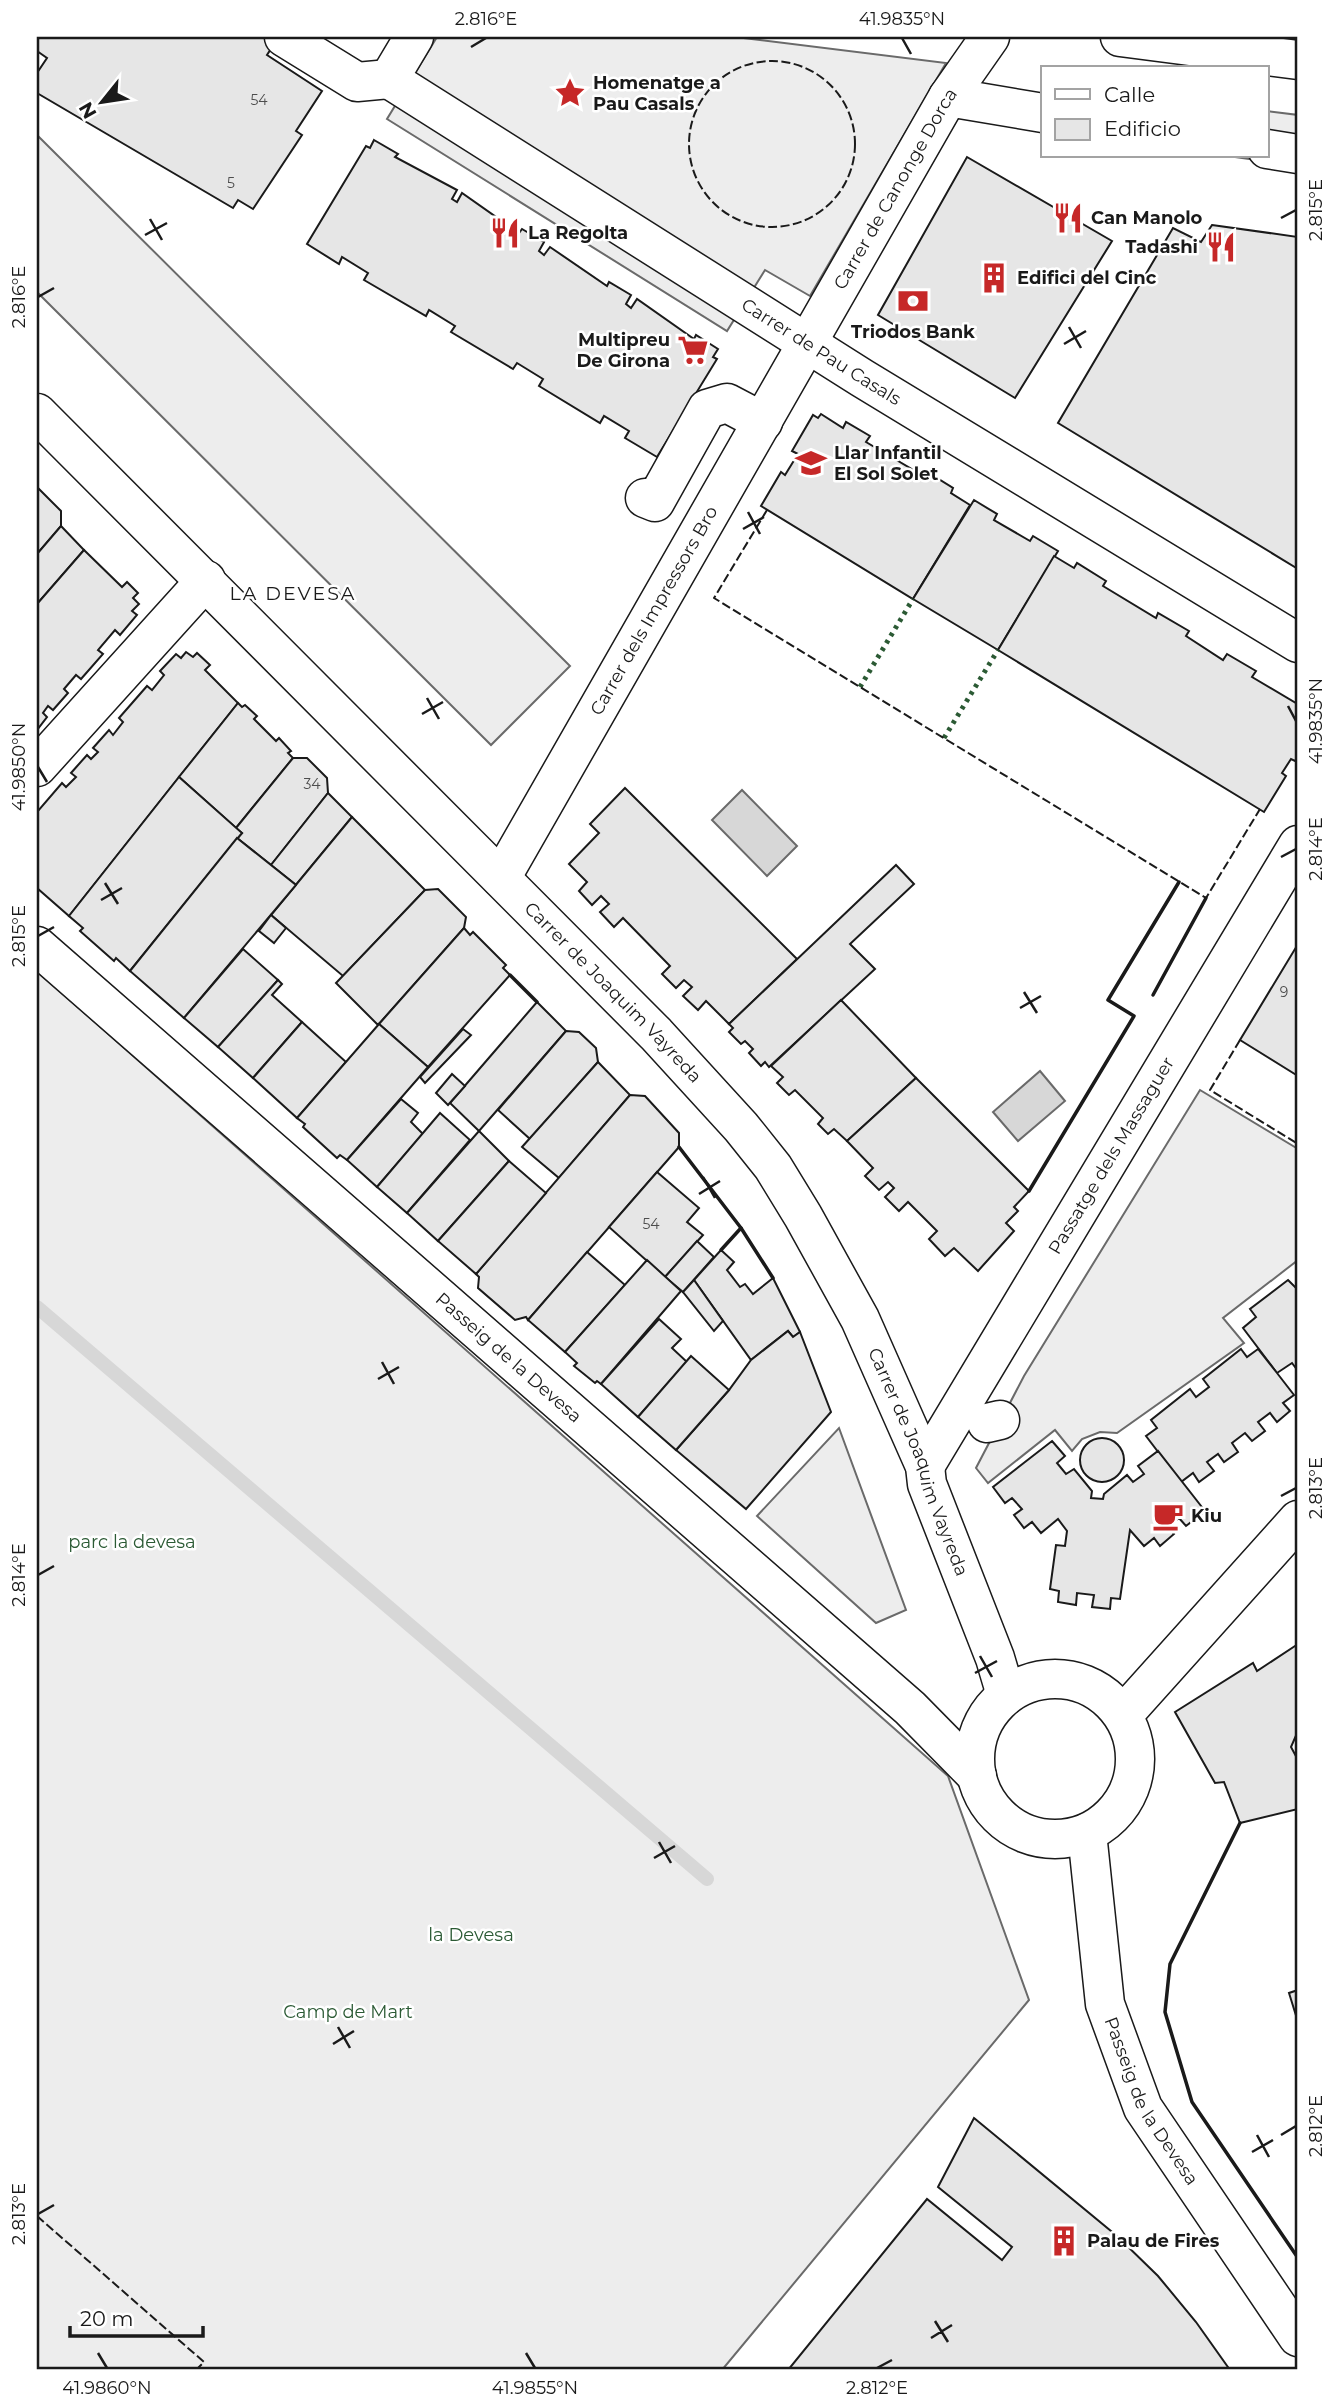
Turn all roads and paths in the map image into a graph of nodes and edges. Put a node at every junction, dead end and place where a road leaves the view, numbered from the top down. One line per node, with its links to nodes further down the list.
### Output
1 (284, 37): 7 (street)
2 (414, 37): 7 (street)
3 (990, 37): 8 (street, Carrer de Canonge Dorca)
4 (1120, 37): 5 (street)
5 (1214, 43): 6 (street)
6 (1298, 60)
7 (389, 79): 12 (street, Carrer de Pau Casals)
8 (948, 97): 9 (street); 12 (street, Carrer de Canonge Dorca)
9 (1041, 113)
10 (1268, 149): 11 (street)
11 (1298, 154)
12 (808, 344): 14 (street, Carrer dels Impressors Bro); 17 (street, Carrer de Pau Casals)
13 (37, 413): 16 (street, Carrer de Joaquim Vayreda)
14 (763, 422): 15 (street); 20 (street, Carrer dels Impressors Bro)
15 (645, 498)
16 (206, 580): 18 (street); 20 (street, Carrer de Joaquim Vayreda)
17 (1298, 643)
18 (37, 767)
19 (1297, 850): 22 (street, Passatge dels Massaguer)
20 (501, 878): 22 (street, Carrer de Joaquim Vayreda)
21 (37, 946): 26 (street, Passeig de la Devesa)
22 (925, 1466): 24 (street, Carrer de Joaquim Vayreda)
23 (1298, 1520): 25 (street)
24 (1006, 1695): 25 (street); 26 (street)
25 (1123, 1715): 27 (street)
26 (977, 1776): 27 (street)
27 (1087, 1833): 28 (street, Passeig de la Devesa)
28 (1297, 2333)

